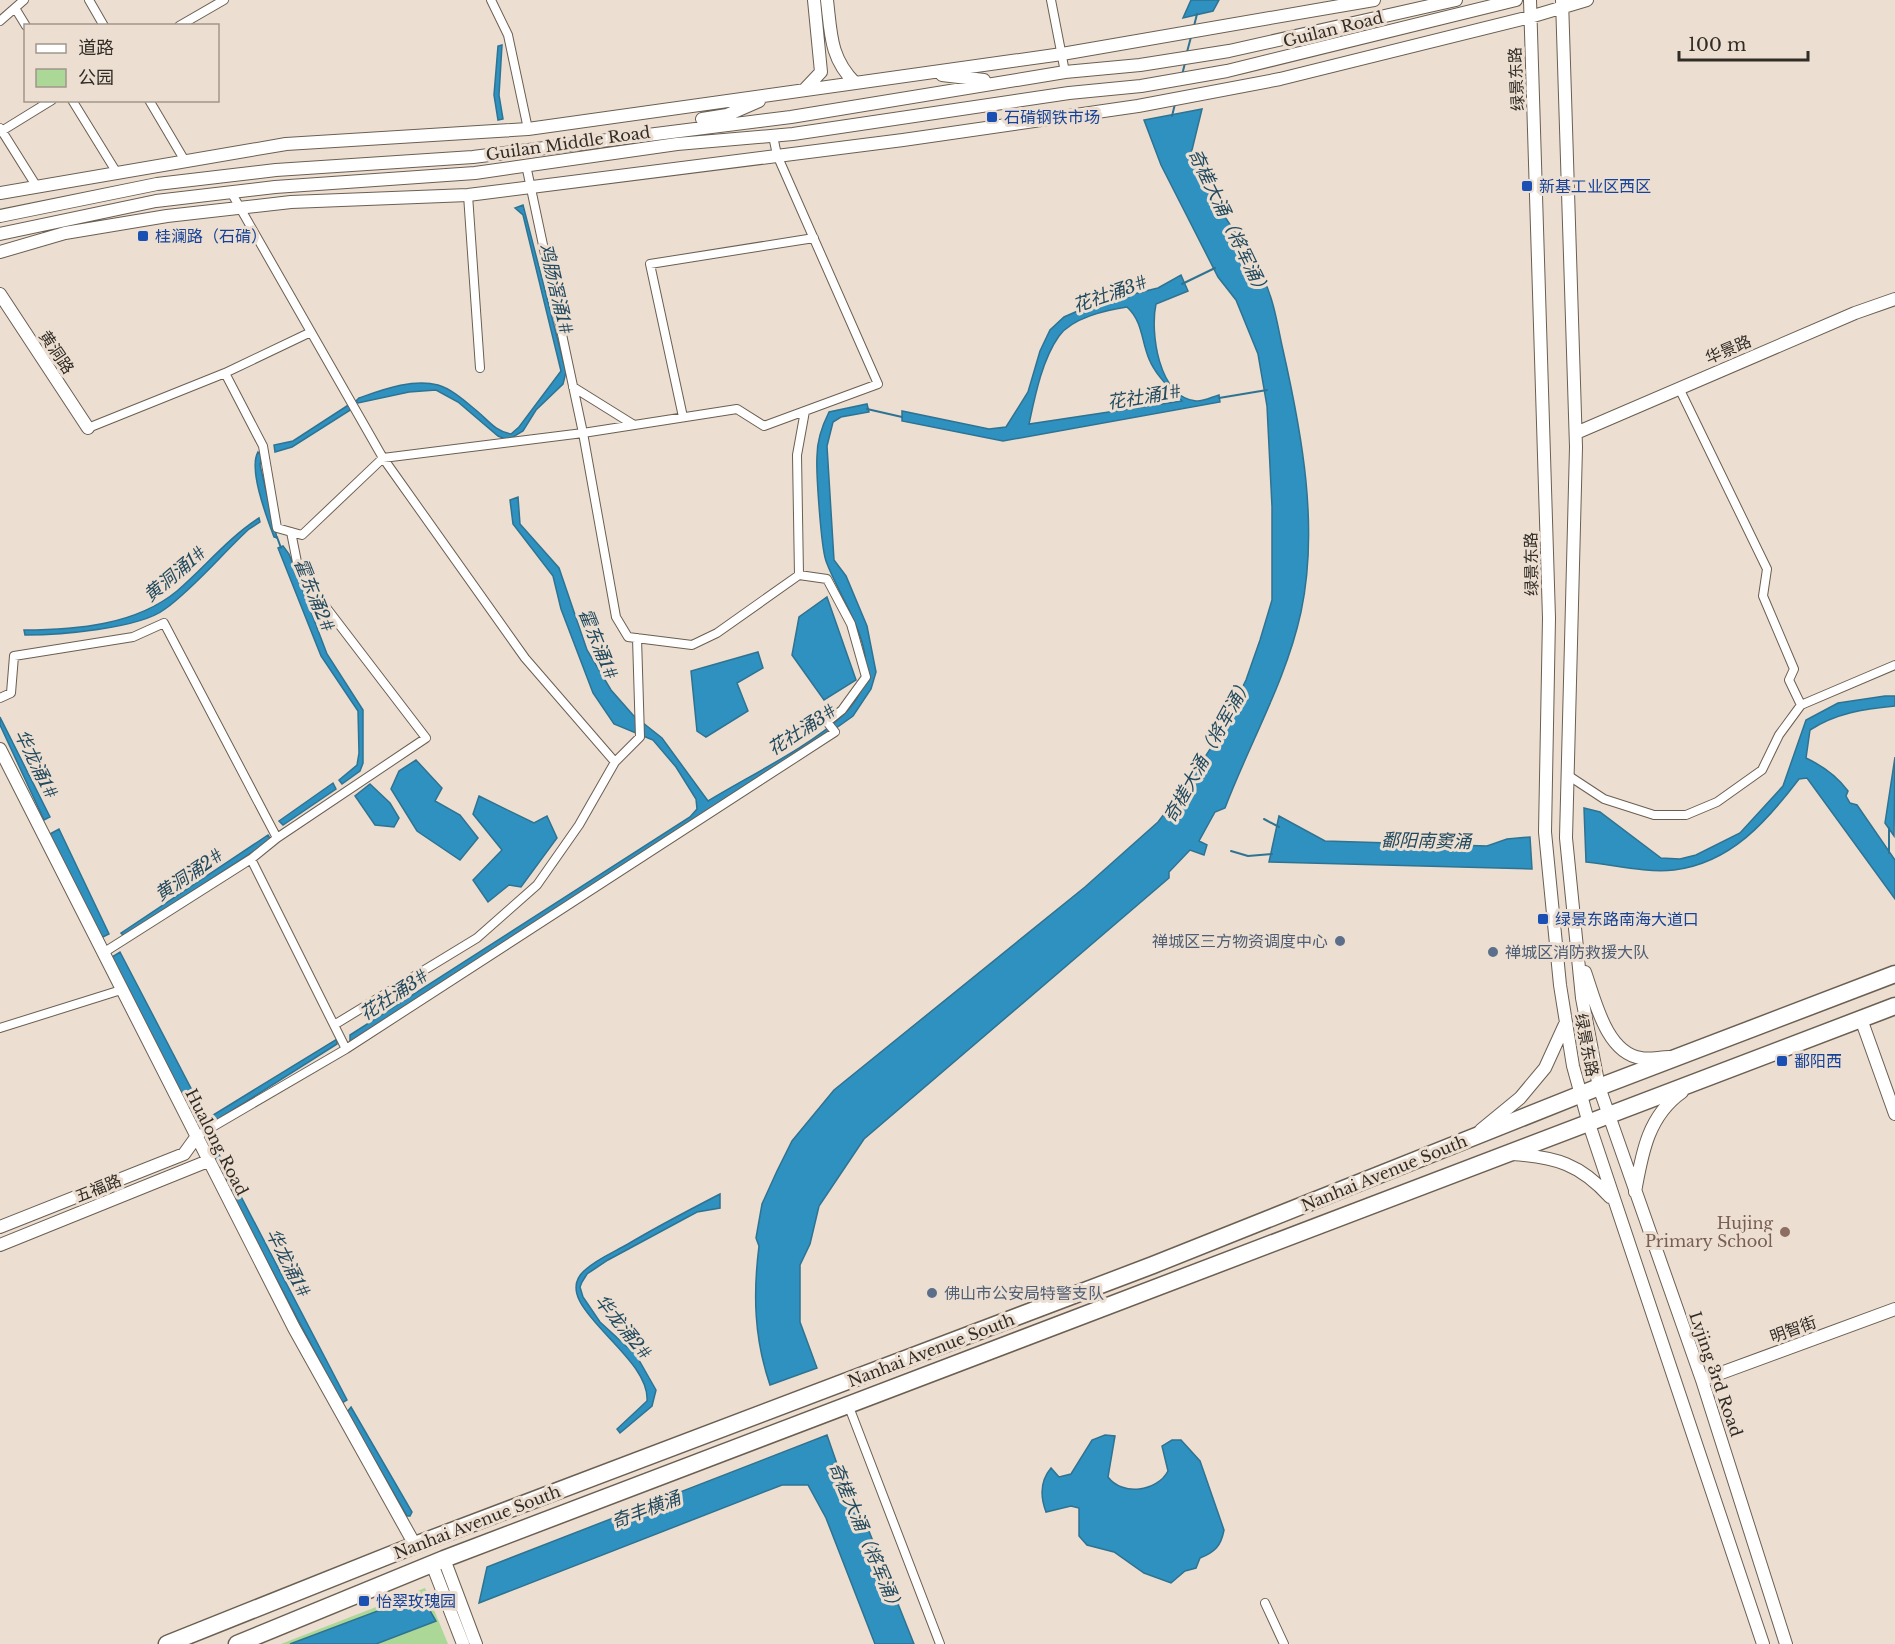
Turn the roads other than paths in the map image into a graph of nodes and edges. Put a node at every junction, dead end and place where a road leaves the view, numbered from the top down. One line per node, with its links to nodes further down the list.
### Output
1 (24, 0): 14 (street)
2 (89, 0): 18 (street)
3 (224, 0): 19 (street)
4 (491, 0): 34 (street)
5 (814, 0): 20 (main road)
6 (827, 0): 21 (main road)
7 (1051, 0): 22 (street)
8 (1374, 0): 22 (main road)
9 (1456, 0): 23 (main road, Guilan Road)
10 (1516, 0): 28 (main road, Guilan Road)
11 (1530, 0): 15 (main road, 绿景东路)
12 (1587, 0): 13 (main road)
13 (1562, 4): 15 (main road); 65 (main road, 绿景东路)
14 (15, 8): 16 (street); 17 (street)
15 (1530, 17): 39 (main road); 85 (main road, 绿景东路)
16 (0, 21)
17 (25, 24)
18 (103, 24)
19 (183, 24)
20 (819, 42): 21 (main road); 29 (main road)
21 (833, 48): 27 (main road)
22 (1062, 54): 24 (street); 25 (main road)
23 (1140, 65): 24 (main road, Guilan Middle Road)
24 (1065, 72): 26 (main road, Guilan Middle Road)
25 (925, 74): 26 (main road); 27 (main road)
26 (1009, 81): 35 (main road, Guilan Middle Road)
27 (855, 83): 29 (main road)
28 (1141, 86): 37 (main road, Guilan Middle Road)
29 (804, 90): 30 (main road)
30 (777, 94): 34 (main road); 35 (main road)
31 (49, 102): 36 (street)
32 (73, 102): 42 (street)
33 (150, 102): 40 (street)
34 (528, 129): 38 (main road); 40 (main road)
35 (675, 129): 38 (main road, Guilan Middle Road)
36 (1, 130): 45 (street)
37 (773, 136): 39 (street); 41 (main road, Guilan Middle Road)
38 (560, 145): 43 (main road, Guilan Middle Road)
39 (777, 155): 44 (main road); 52 (street)
40 (185, 161): 42 (main road); 43 (main road)
41 (526, 165): 44 (street); 46 (main road, Guilan Middle Road)
42 (117, 173): 45 (main road)
43 (147, 186): 50 (main road, Guilan Middle Road)
44 (531, 186): 48 (main road); 59 (street)
45 (37, 187): 47 (main road)
46 (231, 192): 49 (street); 51 (main road, Guilan Middle Road)
47 (0, 193)
48 (468, 195): 49 (main road); 57 (street)
49 (240, 207): 53 (main road); 56 (street)
50 (0, 216)
51 (0, 234)
52 (814, 238): 61 (street); 62 (street)
53 (0, 252)
54 (0, 294): 64 (main road, 黄洞路)
55 (1895, 299): 60 (main road, 华景路)
56 (311, 332): 58 (street); 67 (street)
57 (480, 368)
58 (225, 373): 64 (street); 68 (street)
59 (573, 387): 63 (street); 66 (street)
60 (1679, 388): 65 (main road, 华景路); 73 (street)
61 (806, 411): 62 (street); 69 (street)
62 (683, 417): 63 (street)
63 (634, 425): 66 (street)
64 (88, 428)
65 (1576, 433): 76 (main road, 绿景东路)
66 (583, 434): 67 (street); 70 (street)
67 (382, 458): 68 (street); 75 (street)
68 (291, 532): 77 (street)
69 (799, 575): 70 (street); 88 (street)
70 (637, 638): 75 (street)
71 (1895, 665): 73 (street)
72 (0, 698): 77 (street)
73 (1801, 705): 76 (street)
74 (0, 749): 79 (main road, Hualong Road)
75 (615, 762): 86 (street)
76 (1569, 776): 80 (main road, 绿景东路)
77 (277, 838): 78 (street)
78 (251, 859): 79 (street); 86 (street)
79 (103, 953): 82 (main road, Hualong Road)
80 (1580, 960): 89 (main road); 91 (main road, 绿景东路)
81 (1895, 974): 89 (highway, Nanhai Avenue South)
82 (121, 990): 87 (street); 96 (main road, Hualong Road)
83 (1895, 1006): 84 (highway, Nanhai Avenue South)
84 (1861, 1019): 90 (highway, Nanhai Avenue South); 93 (main road)
85 (1566, 1023): 92 (main road, 绿景东路); 97 (main road)
86 (334, 1025): 88 (street)
87 (0, 1028)
88 (343, 1043): 96 (street)
89 (1679, 1057): 91 (highway, Nanhai Avenue South)
90 (1695, 1083): 94 (highway, Nanhai Avenue South); 100 (main road)
91 (1599, 1087): 92 (highway, Nanhai Avenue South); 94 (main road, 绿景东路)
92 (1580, 1095): 95 (main road, 绿景东路); 97 (highway, Nanhai Avenue South)
93 (1895, 1114)
94 (1610, 1117): 95 (highway, Nanhai Avenue South); 100 (main road, Lvjing 3rd Road)
95 (1589, 1124): 98 (highway, Nanhai Avenue South); 101 (main road)
96 (197, 1136): 99 (main road, Hualong Road); 102 (main road, 五福路)
97 (1471, 1138): 107 (highway, Nanhai Avenue South)
98 (1511, 1154): 101 (main road); 106 (highway, Nanhai Avenue South)
99 (208, 1161): 103 (main road, 五福路); 107 (main road, Hualong Road)
100 (1635, 1193): 105 (main road, Lvjing 3rd Road)
101 (1615, 1202): 117 (main road)
102 (0, 1227)
103 (0, 1245)
104 (1895, 1309): 105 (main road, 明智街)
105 (1702, 1380): 118 (main road, Lvjing 3rd Road)
106 (849, 1407): 108 (highway, Nanhai Avenue South); 115 (street)
107 (415, 1545): 111 (highway, Nanhai Avenue South)
108 (438, 1562): 110 (main road); 112 (highway, Nanhai Avenue South)
109 (1265, 1604): 116 (street)
110 (458, 1616): 113 (main road); 114 (main road)
111 (167, 1644)
112 (237, 1644)
113 (463, 1644)
114 (476, 1644)
115 (940, 1644)
116 (1284, 1644)
117 (1763, 1644)
118 (1786, 1644)

